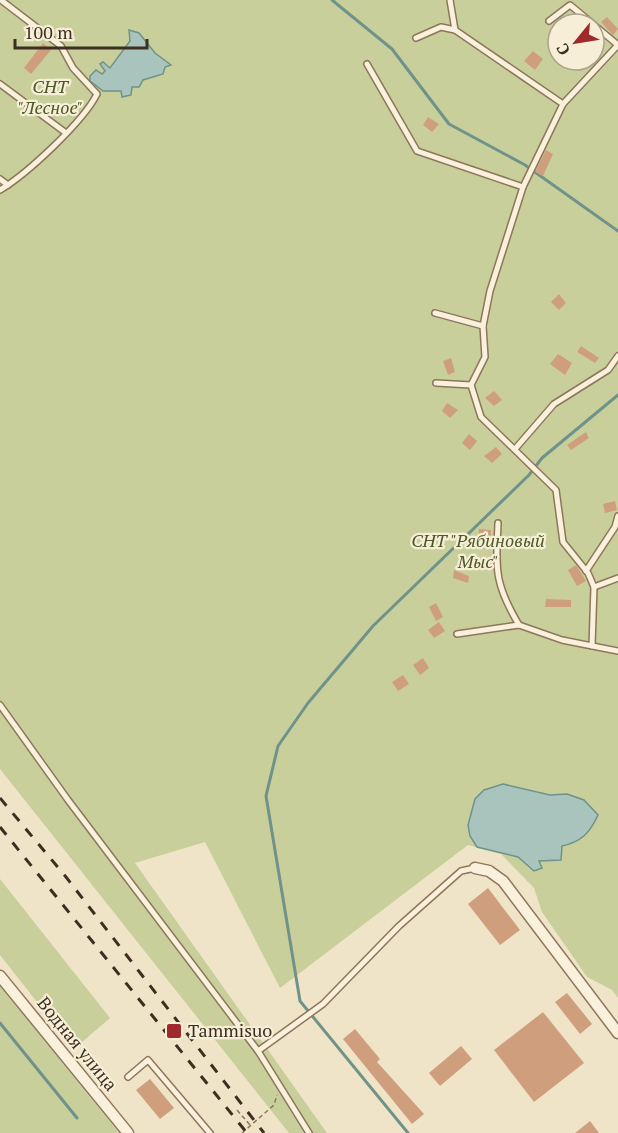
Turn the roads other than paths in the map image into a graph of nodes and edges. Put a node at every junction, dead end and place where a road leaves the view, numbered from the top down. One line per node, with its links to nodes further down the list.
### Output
1 (1, 0): 12 (lane)
2 (450, 0): 5 (lane)
3 (561, 12): 4 (lane)
4 (578, 12)
5 (456, 30): 7 (lane); 11 (lane)
6 (606, 35): 8 (lane)
7 (416, 39)
8 (618, 45): 11 (lane)
9 (367, 64): 15 (lane)
10 (0, 84): 12 (lane)
11 (563, 104): 15 (lane)
12 (66, 133): 14 (lane)
13 (0, 179): 14 (lane)
14 (8, 185): 16 (lane)
15 (523, 187): 18 (lane)
16 (0, 190)
17 (435, 313): 18 (lane)
18 (483, 326): 21 (lane)
19 (618, 356): 22 (lane)
20 (436, 383): 21 (lane)
21 (471, 385): 22 (lane)
22 (515, 448): 25 (lane)
23 (618, 516): 25 (lane)
24 (498, 523): 28 (lane)
25 (586, 571): 27 (lane)
26 (618, 578): 27 (lane)
27 (594, 587): 30 (lane)
28 (519, 625): 29 (lane); 30 (lane)
29 (457, 634)
30 (592, 646): 31 (lane)
31 (618, 651)
32 (0, 705): 36 (lane)
33 (475, 868): 35 (street); 36 (lane)
34 (0, 976): 38 (street, Водная улица)
35 (618, 1033)
36 (258, 1051): 40 (lane)
37 (128, 1077): 39 (lane)
38 (128, 1133)
39 (210, 1133)
40 (309, 1133)

